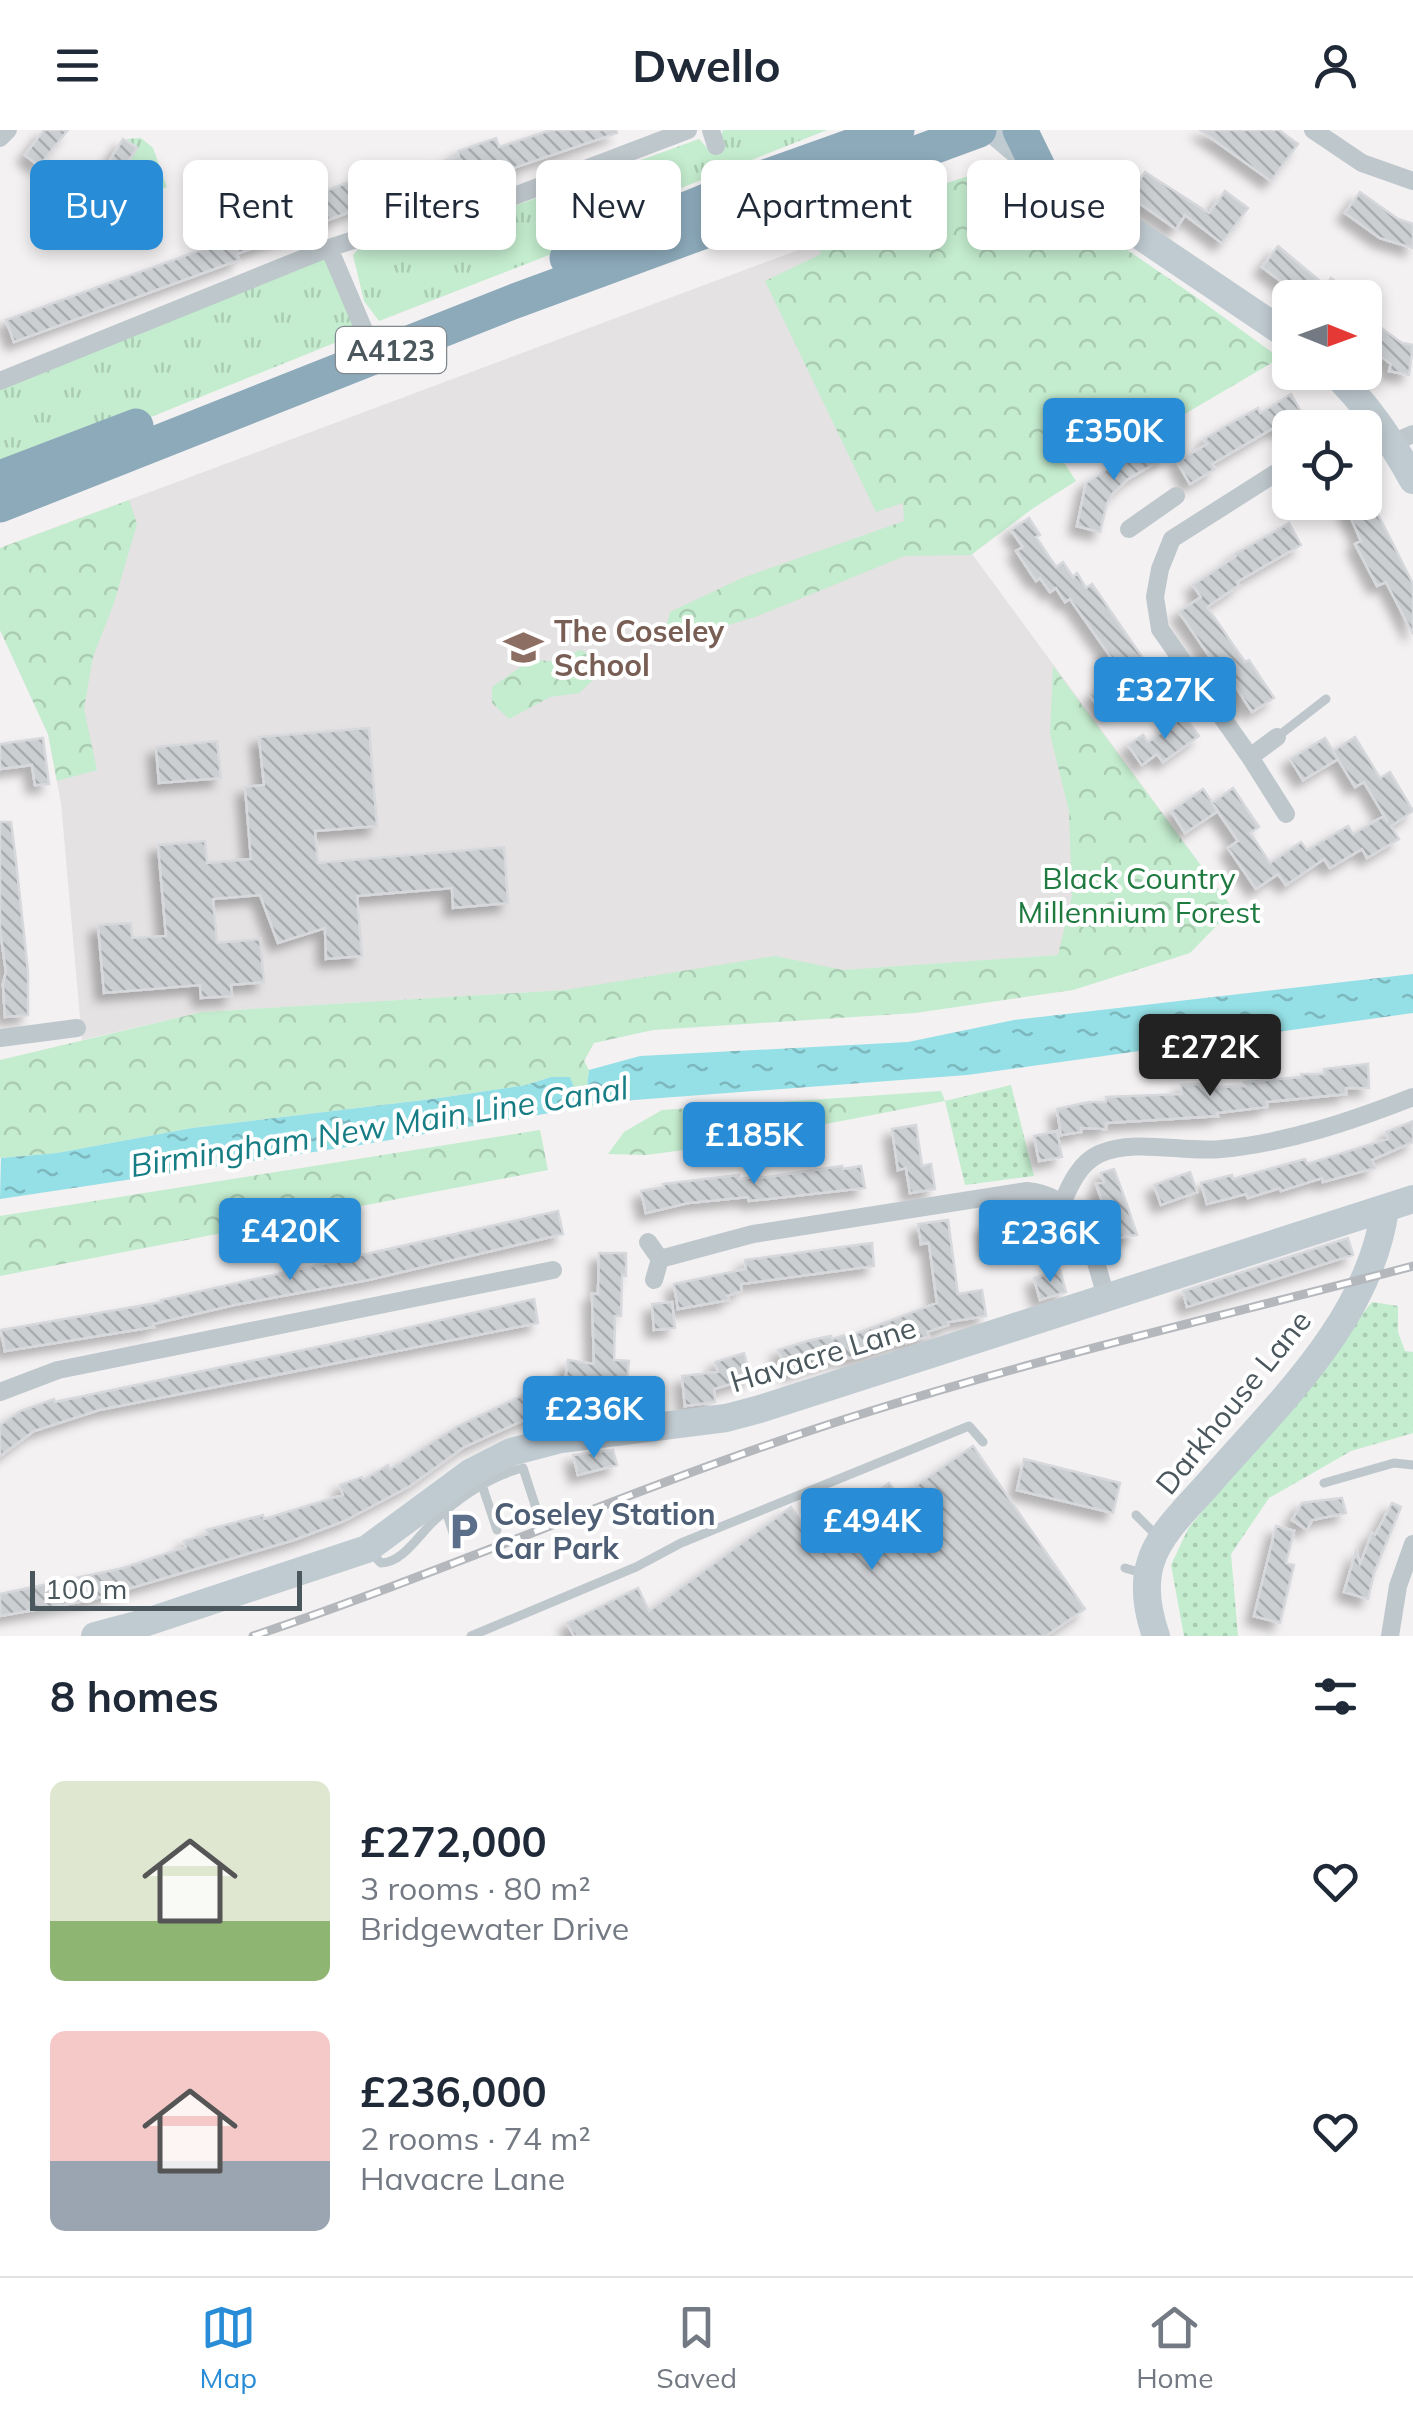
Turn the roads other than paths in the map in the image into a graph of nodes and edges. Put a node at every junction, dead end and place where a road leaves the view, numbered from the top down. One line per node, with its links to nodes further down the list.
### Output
1 (8, 130): 8 (street)
2 (688, 130): 13 (street)
3 (979, 130): 22 (highway, A4123)
4 (994, 130): 9 (street)
5 (1020, 130): 10 (highway)
6 (1313, 130): 11 (street)
7 (891, 131): 15 (highway, A4123)
8 (0, 138)
9 (1030, 160)
10 (1035, 160)
11 (1413, 182)
12 (1140, 236): 14 (street)
13 (329, 248): 15 (street); 16 (street)
14 (1272, 325)
15 (366, 337): 19 (highway, A4123)
16 (0, 381)
17 (1403, 438): 20 (street)
18 (1272, 475): 25 (street)
19 (0, 478)
20 (1413, 480)
21 (1176, 496): 23 (street)
22 (0, 505)
23 (1154, 511): 24 (street); 25 (street)
24 (1129, 529)
25 (1172, 538): 28 (street)
26 (1326, 699): 27 (lane)
27 (1277, 737): 28 (street)
28 (1250, 757): 29 (street)
29 (1286, 814)
30 (77, 1028): 31 (street)
31 (0, 1038)
32 (1413, 1097): 34 (street)
33 (1413, 1199): 35 (street, Havacre Lane)
34 (1062, 1201): 37 (street); 40 (street)
35 (1386, 1209): 40 (street, Havacre Lane); 50 (street, Darkhouse Lane)
36 (648, 1242): 37 (street)
37 (660, 1259): 39 (street)
38 (553, 1270): 41 (street)
39 (654, 1280)
40 (1107, 1299): 53 (street, Havacre Lane)
41 (0, 1392)
42 (984, 1442): 55 (lane)
43 (1413, 1465): 44 (lane)
44 (1324, 1483)
45 (482, 1485): 46 (lane); 47 (lane); 49 (lane)
46 (446, 1511): 52 (lane); 53 (lane)
47 (538, 1514)
48 (1136, 1515): 50 (lane)
49 (497, 1530)
50 (1162, 1540): 56 (street, Darkhouse Lane)
51 (1413, 1544): 57 (street)
52 (457, 1545)
53 (367, 1549): 54 (street, Havacre Lane)
54 (95, 1636)
55 (471, 1636)
56 (1156, 1636)
57 (1390, 1636)

